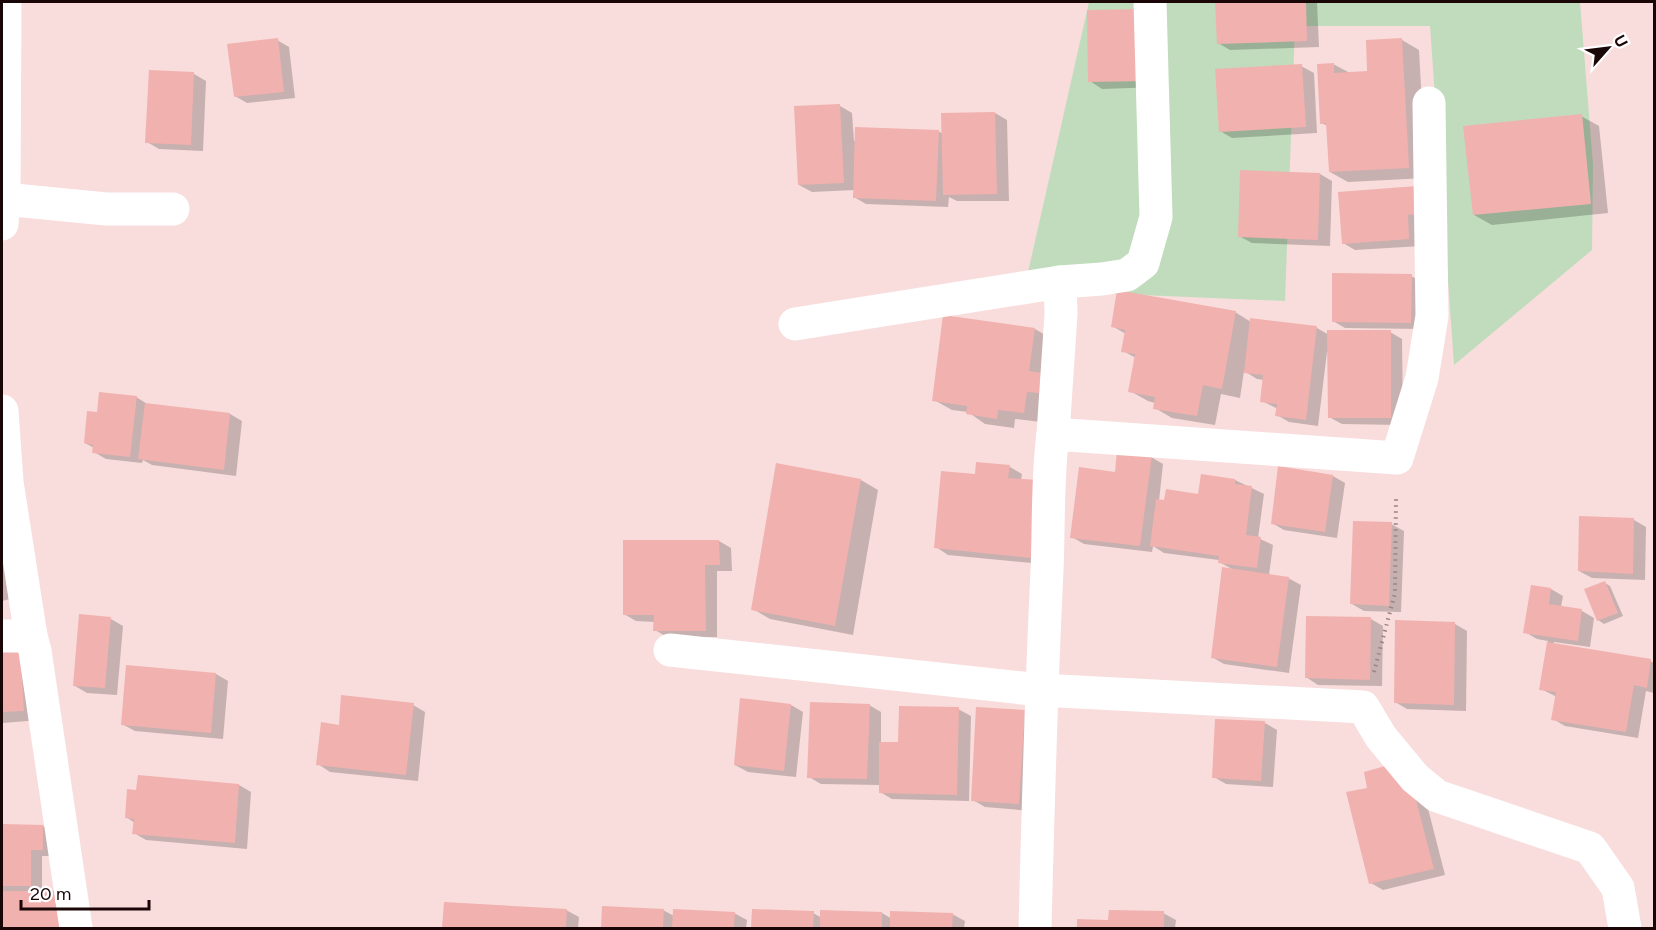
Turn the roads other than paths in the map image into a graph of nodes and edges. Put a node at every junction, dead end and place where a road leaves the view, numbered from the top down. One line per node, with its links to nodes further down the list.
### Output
1 (5, 2): 5 (street)
2 (1150, 2): 6 (street)
3 (1429, 103): 9 (street)
4 (173, 209): 5 (street)
5 (3, 212)
6 (1060, 282): 7 (street); 9 (street)
7 (795, 324)
8 (2, 411): 10 (street)
9 (1053, 434): 12 (street)
10 (16, 636): 13 (street)
11 (670, 650): 12 (street)
12 (1041, 690): 14 (street); 15 (street)
13 (76, 928)
14 (1035, 928)
15 (1625, 928)

